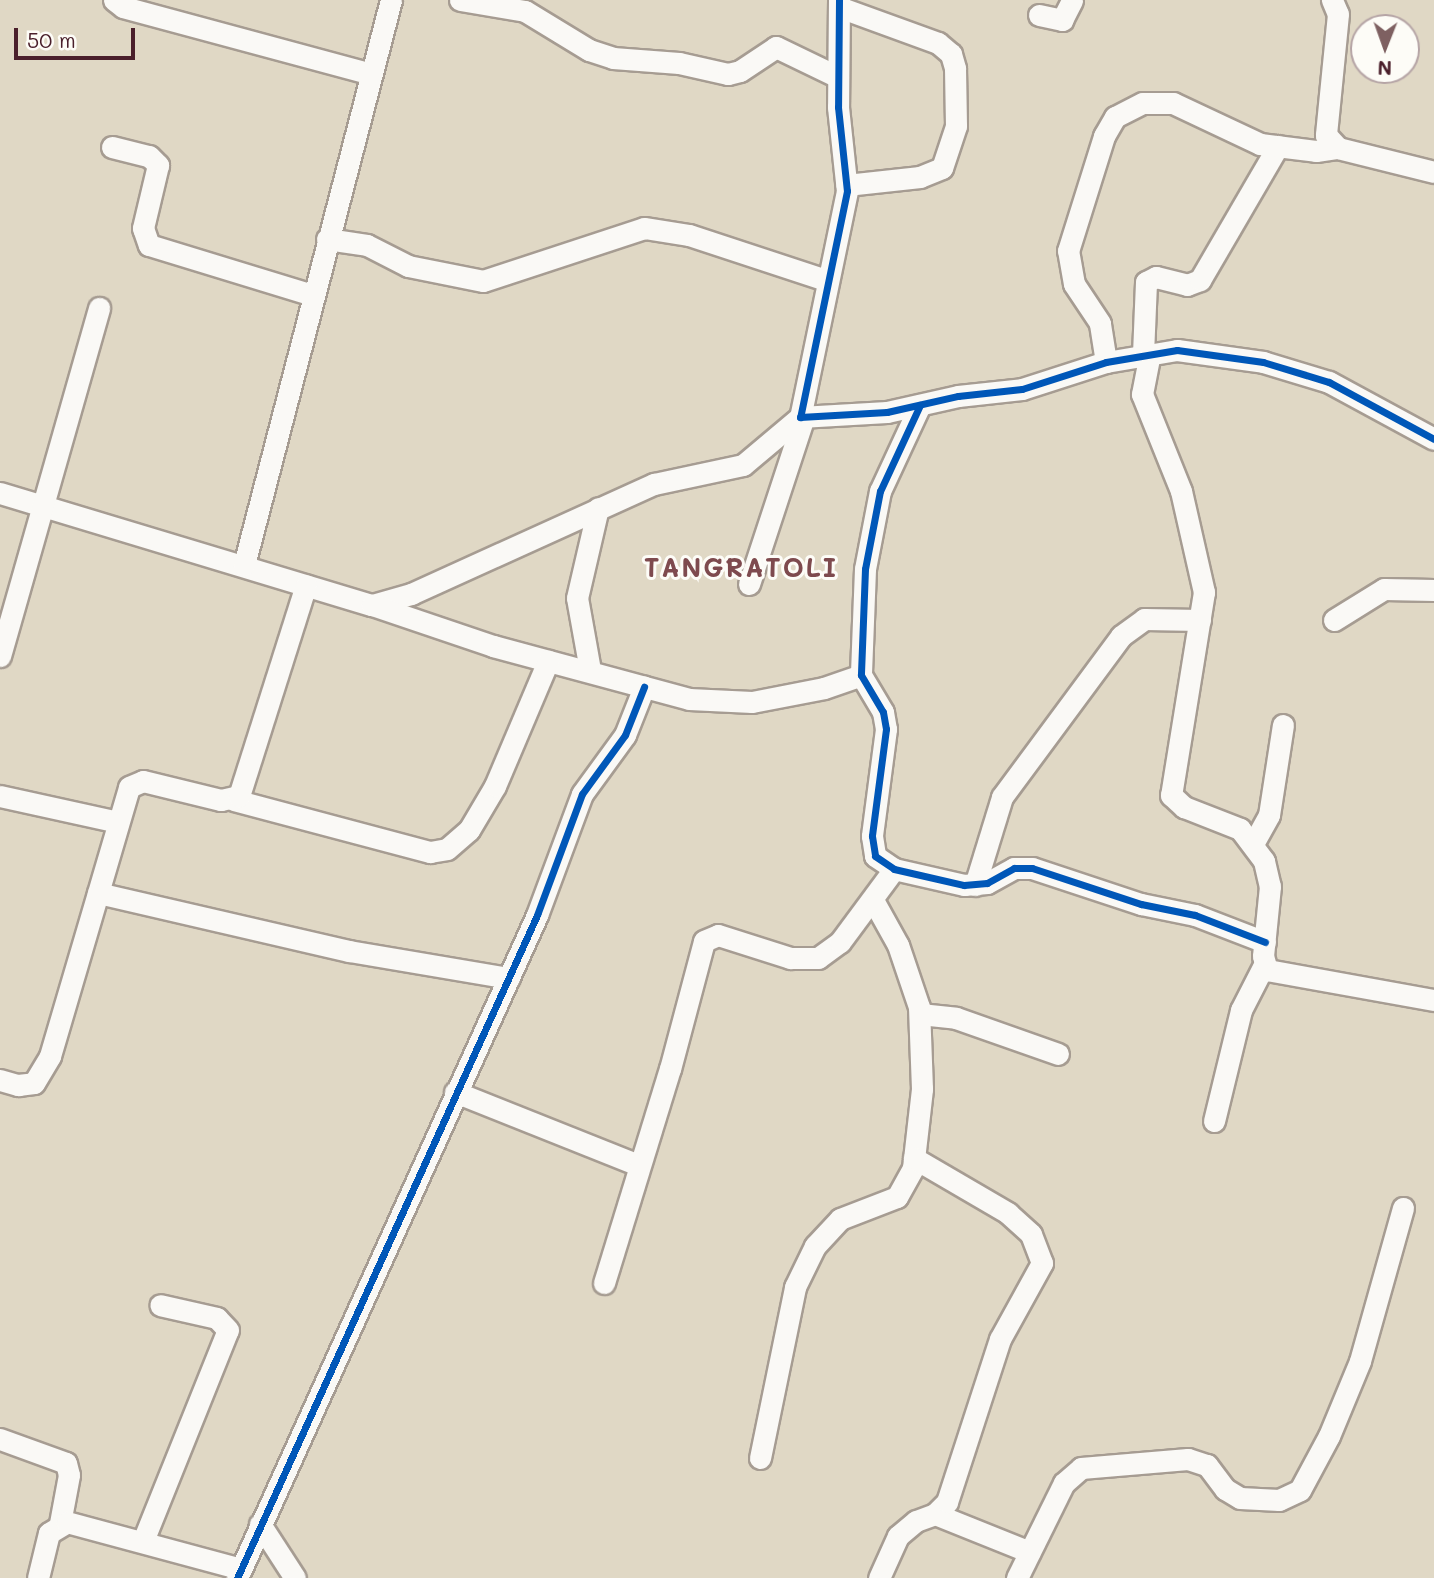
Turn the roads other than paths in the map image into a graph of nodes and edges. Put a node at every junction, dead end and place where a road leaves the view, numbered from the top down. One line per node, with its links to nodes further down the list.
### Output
1 (114, 0): 8 (street)
2 (391, 0): 8 (street)
3 (460, 0): 9 (street)
4 (1072, 0): 7 (street)
5 (1332, 0): 12 (street)
6 (839, 4): 9 (street); 14 (street)
7 (1039, 15)
8 (371, 74): 15 (street)
9 (838, 78): 14 (street)
10 (1278, 146): 12 (street); 19 (street); 20 (street)
11 (112, 147): 17 (street)
12 (1339, 148): 13 (street)
13 (1434, 172)
14 (846, 185): 16 (street)
15 (327, 239): 16 (street); 17 (street)
16 (826, 280): 22 (street)
17 (313, 295): 27 (street)
18 (99, 308): 25 (street)
19 (1147, 353): 20 (street); 23 (street); 32 (street)
20 (1107, 362): 21 (street)
21 (920, 405): 22 (street); 37 (street)
22 (802, 417): 26 (street); 28 (street)
23 (1434, 439)
24 (0, 493): 25 (street)
25 (46, 505): 27 (street); 34 (street)
26 (598, 508): 31 (street); 36 (street)
27 (244, 565): 29 (street)
28 (749, 584)
29 (306, 585): 31 (street); 41 (street)
30 (1434, 590): 33 (street)
31 (372, 605): 35 (street)
32 (1200, 620): 43 (street); 45 (street)
33 (1334, 620)
34 (0, 656)
35 (548, 661): 36 (street); 41 (street)
36 (590, 670): 38 (street)
37 (861, 675): 38 (street); 44 (street)
38 (644, 687): 50 (street)
39 (1283, 725): 43 (street)
40 (0, 796): 42 (street)
41 (234, 800): 42 (street)
42 (118, 822): 46 (street)
43 (1253, 844): 48 (street)
44 (894, 869): 45 (street); 47 (street)
45 (975, 885): 48 (street)
46 (98, 893): 50 (street); 54 (street)
47 (873, 900): 52 (street); 58 (street)
48 (1265, 943): 49 (street)
49 (1264, 965): 51 (street); 56 (street)
50 (509, 978): 55 (street)
51 (1434, 1000)
52 (920, 1014): 53 (street); 57 (street)
53 (1058, 1054)
54 (0, 1080)
55 (455, 1092): 58 (street); 66 (street)
56 (1214, 1121)
57 (914, 1158): 63 (street); 64 (street)
58 (638, 1165): 60 (street)
59 (1403, 1208): 68 (street)
60 (604, 1283)
61 (160, 1305): 67 (street)
62 (0, 1439): 65 (street)
63 (760, 1458)
64 (935, 1514): 68 (street); 72 (street)
65 (60, 1523): 67 (street); 70 (street)
66 (260, 1524): 69 (street); 71 (street)
67 (143, 1541): 69 (street)
68 (1030, 1552): 73 (street)
69 (239, 1574)
70 (38, 1578)
71 (295, 1578)
72 (879, 1578)
73 (1017, 1578)

